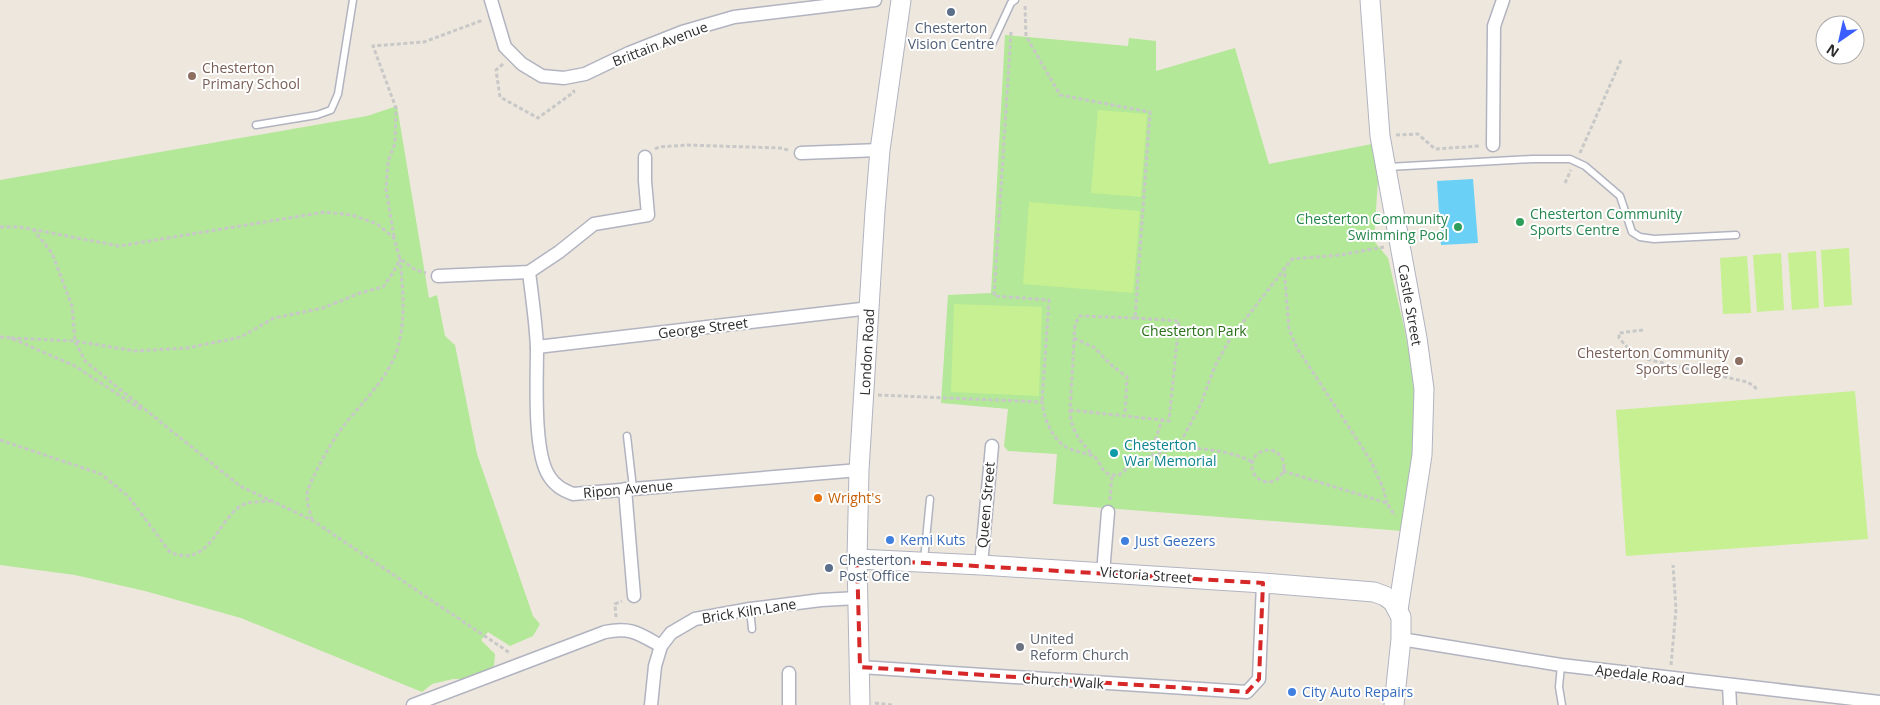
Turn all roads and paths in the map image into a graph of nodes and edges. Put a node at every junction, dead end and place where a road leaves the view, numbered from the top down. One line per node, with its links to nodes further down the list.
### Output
1 (353, 0): 17 (lane)
2 (490, 0): 11 (street, Brittain Avenue)
3 (875, 0): 16 (street, Brittain Avenue)
4 (901, 0): 20 (main road, London Road)
5 (1015, 0): 13 (lane)
6 (1024, 0): 9 (path)
7 (1370, 0): 18 (main road, Castle Street)
8 (1503, 0): 19 (street)
9 (1025, 12): 10 (path); 36 (path)
10 (1017, 14)
11 (495, 15): 14 (street, Brittain Avenue); 29 (path)
12 (1012, 29): 45 (path)
13 (992, 44)
14 (514, 56): 16 (street, Brittain Avenue); 16 (path)
15 (1622, 58): 23 (path)
16 (571, 77)
17 (256, 125)
18 (1380, 136): 19 (path); 24 (main road, Castle Street)
19 (1493, 145)
20 (880, 150): 21 (street); 35 (main road, London Road)
21 (801, 153): 22 (path)
22 (645, 158): 33 (street)
23 (1575, 161): 24 (lane); 25 (path); 28 (lane)
24 (1386, 167): 30 (main road, Castle Street)
25 (1565, 183)
26 (0, 227): 27 (path)
27 (33, 230): 29 (path); 41 (path)
28 (1736, 235)
29 (394, 238): 31 (path)
30 (1400, 245): 32 (path); 66 (main road, Castle Street)
31 (400, 259): 34 (path); 41 (path); 65 (path)
32 (1284, 266): 53 (path); 63 (path)
33 (529, 272): 34 (street); 42 (street, Ripon Avenue)
34 (438, 276)
35 (870, 308): 42 (street, George Street); 44 (main road, London Road)
36 (1135, 318): 40 (path); 48 (path)
37 (1643, 330): 43 (path)
38 (0, 337): 39 (path)
39 (11, 338): 41 (path); 49 (path)
40 (1074, 338): 46 (path); 47 (path)
41 (75, 341): 49 (path)
42 (537, 347): 60 (street, Ripon Avenue)
43 (1757, 390)
44 (865, 394): 45 (path); 57 (main road, London Road)
45 (1042, 402): 54 (path)
46 (1070, 410): 47 (path); 54 (path)
47 (1125, 415): 48 (path)
48 (1162, 420): 55 (path)
49 (160, 422): 62 (path)
50 (628, 436): 60 (lane)
51 (0, 440): 62 (path)
52 (992, 446): 69 (street, Queen Street)
53 (1178, 447): 55 (path); 56 (path)
54 (1094, 456): 59 (path)
55 (1150, 456): 59 (path)
56 (1252, 462): 58 (path); 58 (path)
57 (859, 470): 60 (street, Ripon Avenue); 67 (main road, London Road)
58 (1284, 471): 63 (path)
59 (1112, 475): 64 (path)
60 (629, 488): 73 (street)
61 (930, 499): 68 (lane)
62 (271, 501): 65 (path)
63 (1387, 503): 66 (path)
64 (1108, 512): 71 (street)
65 (312, 520): 81 (path)
66 (1411, 532): 76 (main road, Castle Street)
67 (857, 559): 68 (main road, Victoria Street); 74 (main road, London Road)
68 (924, 562): 69 (main road, Victoria Street)
69 (981, 565): 71 (main road, Victoria Street)
70 (1673, 565): 85 (path)
71 (1104, 573): 72 (main road, Victoria Street)
72 (1263, 583): 76 (main road, Victoria Street); 83 (street, Church Walk)
73 (634, 596): 78 (path)
74 (858, 598): 75 (street, Brick Kiln Lane); 83 (main road, London Road)
75 (750, 609): 77 (lane); 80 (street, Brick Kiln Lane)
76 (1398, 610): 79 (main road)
77 (752, 629)
78 (617, 630): 80 (street); 81 (street)
79 (1401, 639): 82 (street, Apedale Road); 92 (main road)
80 (661, 646): 89 (street)
81 (524, 662): 88 (street)
82 (1561, 665): 85 (street, Apedale Road); 93 (lane)
83 (860, 667): 91 (main road, London Road)
84 (789, 673): 90 (street)
85 (1670, 678): 86 (street, Apedale Road)
86 (1729, 685): 87 (street, Apedale Road); 94 (street)
87 (1880, 702)
88 (414, 705)
89 (652, 705)
90 (789, 705)
91 (860, 705)
92 (1394, 705)
93 (1562, 705)
94 (1730, 705)

